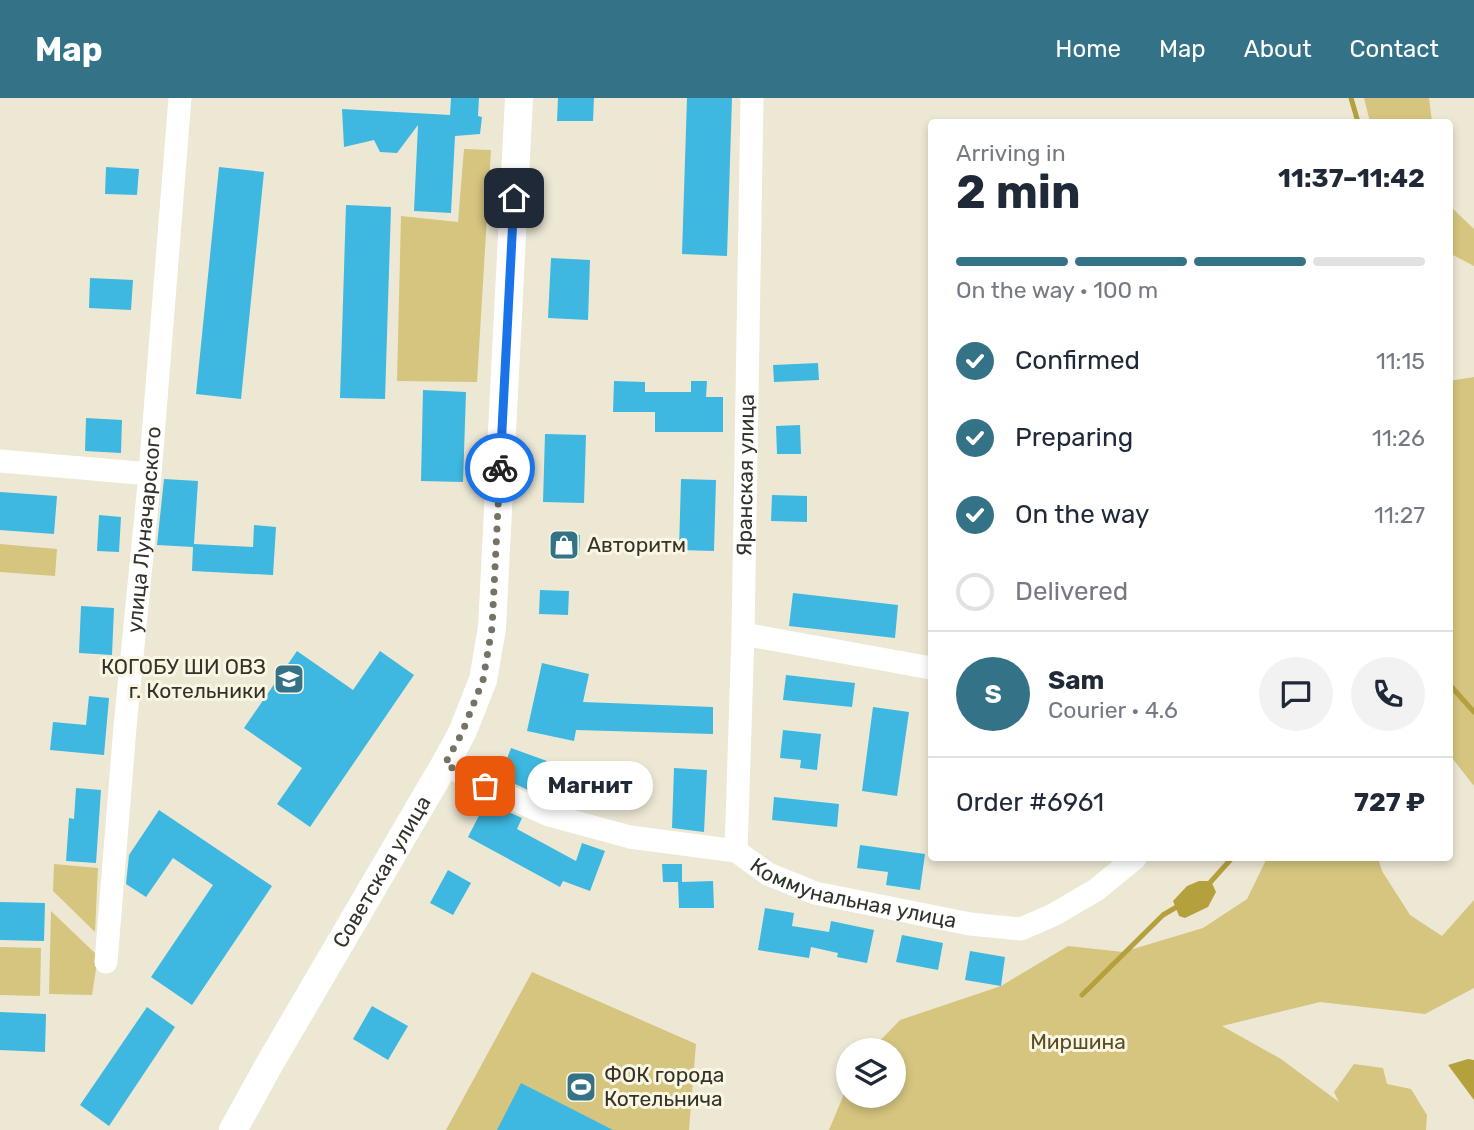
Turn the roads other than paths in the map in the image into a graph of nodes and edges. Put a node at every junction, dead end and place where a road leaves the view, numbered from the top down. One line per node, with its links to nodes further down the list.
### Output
1 (180, 98): 5 (street, улица Луначарского)
2 (519, 98): 8 (main road, Советская улица)
3 (752, 98): 6 (street, Яранская улица)
4 (0, 461): 5 (street)
5 (150, 474): 11 (street, улица Луначарского)
6 (743, 634): 7 (street); 9 (street, Яранская улица)
7 (928, 667)
8 (445, 764): 9 (street, Коммунальная улица); 12 (main road, Советская улица)
9 (736, 851): 10 (street, Коммунальная улица)
10 (1131, 861)
11 (106, 962)
12 (233, 1130)

